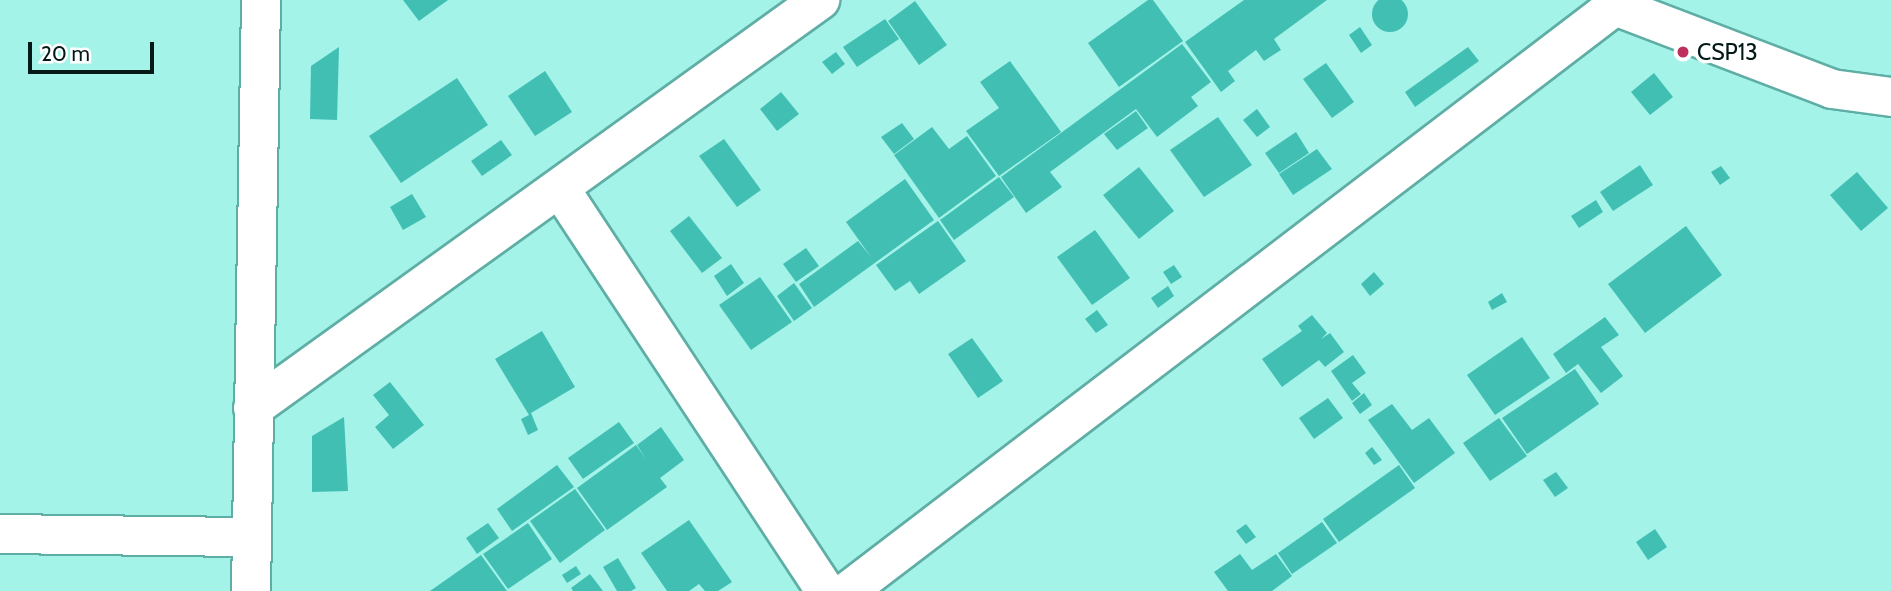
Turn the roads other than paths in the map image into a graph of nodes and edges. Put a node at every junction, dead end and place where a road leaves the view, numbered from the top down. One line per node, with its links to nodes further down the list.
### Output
1 (261, 0): 6 (street)
2 (820, 0): 5 (street)
3 (1616, 2): 4 (street); 11 (street)
4 (1891, 97)
5 (561, 190): 6 (street); 10 (street)
6 (253, 408): 8 (street)
7 (0, 534): 8 (street)
8 (251, 537): 9 (street)
9 (251, 591)
10 (825, 591)
11 (848, 591)

